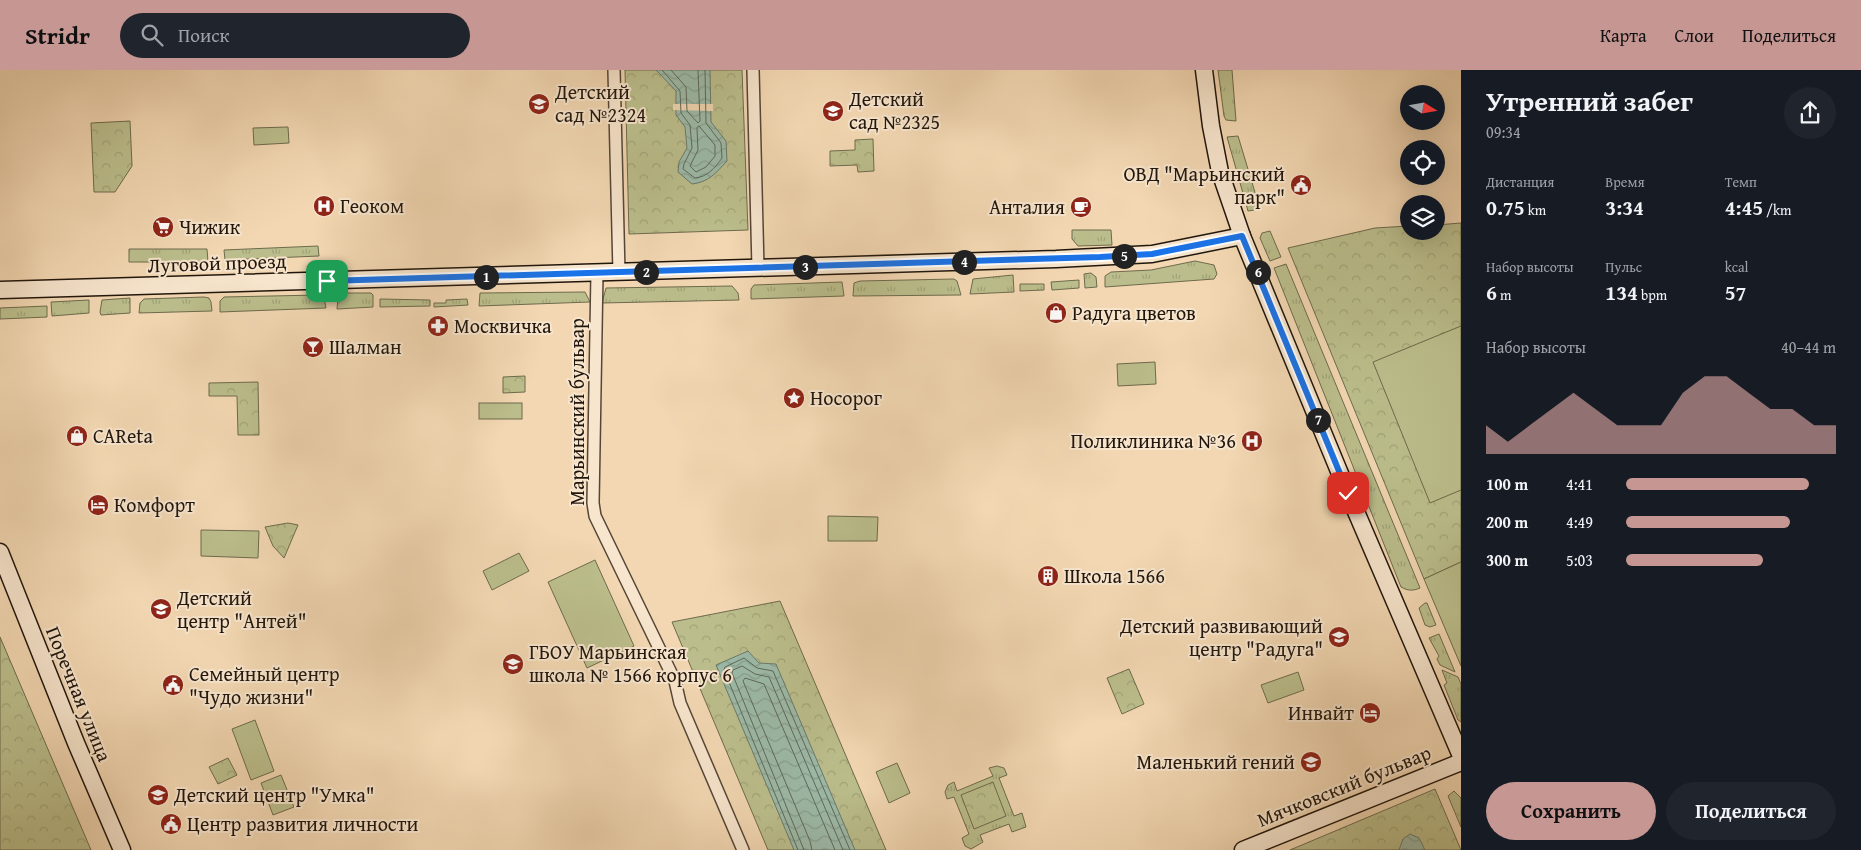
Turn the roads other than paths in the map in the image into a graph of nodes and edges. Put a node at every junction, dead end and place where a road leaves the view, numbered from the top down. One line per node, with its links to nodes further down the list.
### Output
1 (614, 70): 7 (street)
2 (753, 70): 5 (street)
3 (1204, 70): 4 (street)
4 (1242, 236): 5 (street, Луговой проезд); 10 (street)
5 (758, 268): 7 (street, Луговой проезд)
6 (597, 273): 7 (street, Луговой проезд); 8 (street, Луговой проезд); 13 (street, Марьинский бульвар)
7 (619, 273)
8 (0, 290)
9 (0, 552): 12 (street, Поречная улица)
10 (1461, 756)
11 (1461, 762): 14 (street, Мячковский бульвар)
12 (122, 850)
13 (743, 850)
14 (1243, 850)

